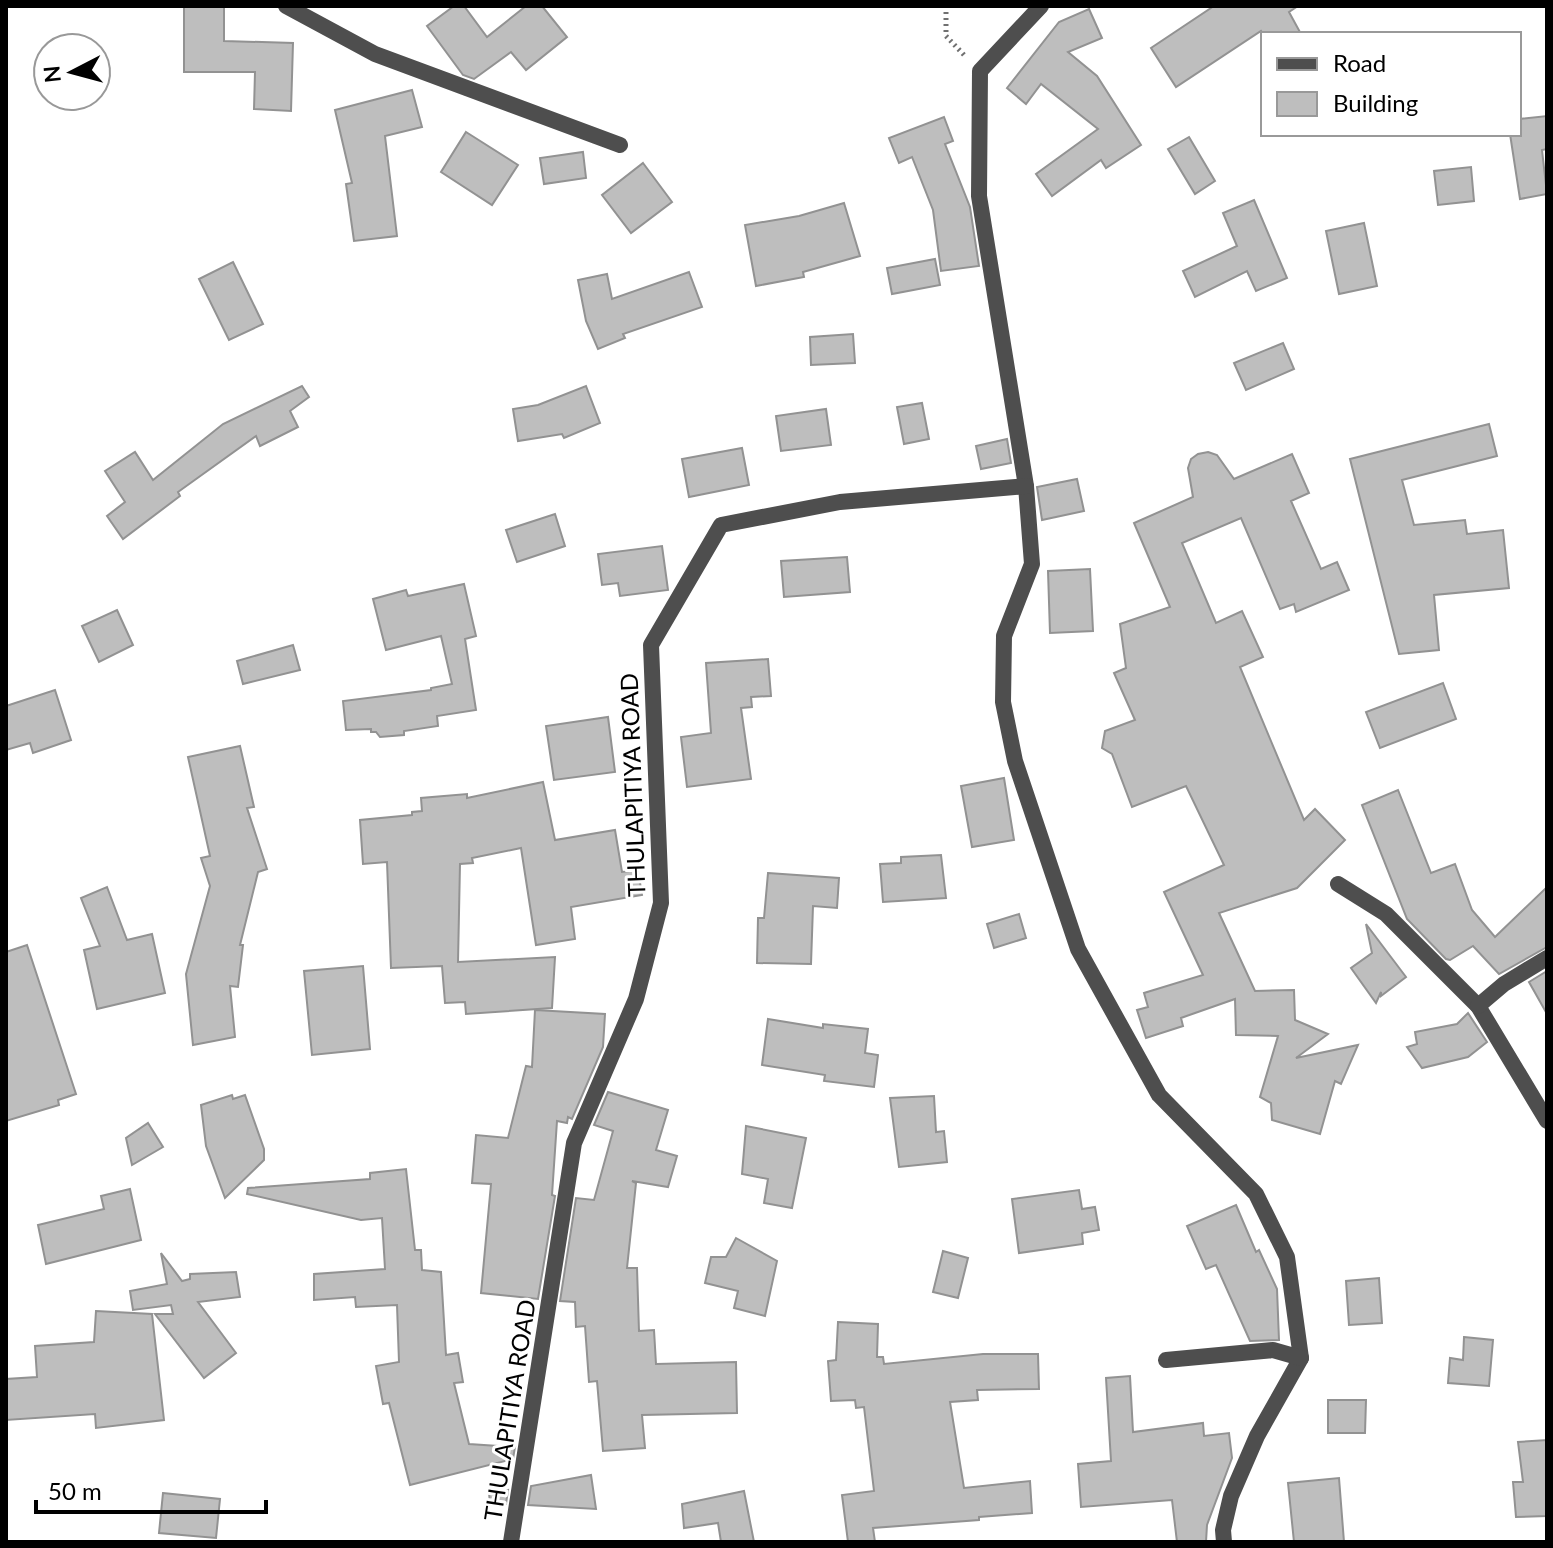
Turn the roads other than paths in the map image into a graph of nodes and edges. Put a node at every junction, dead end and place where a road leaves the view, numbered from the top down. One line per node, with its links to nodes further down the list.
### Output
1 (286, 6): 3 (street)
2 (1041, 6): 4 (street)
3 (620, 145)
4 (1026, 486): 9 (street); 11 (street, THULAPITIYA ROAD)
5 (1338, 884): 7 (street)
6 (1547, 958): 7 (street)
7 (1478, 1006): 8 (street)
8 (1547, 1121)
9 (1301, 1358): 10 (street); 12 (street)
10 (1166, 1360)
11 (511, 1542)
12 (1224, 1542)

